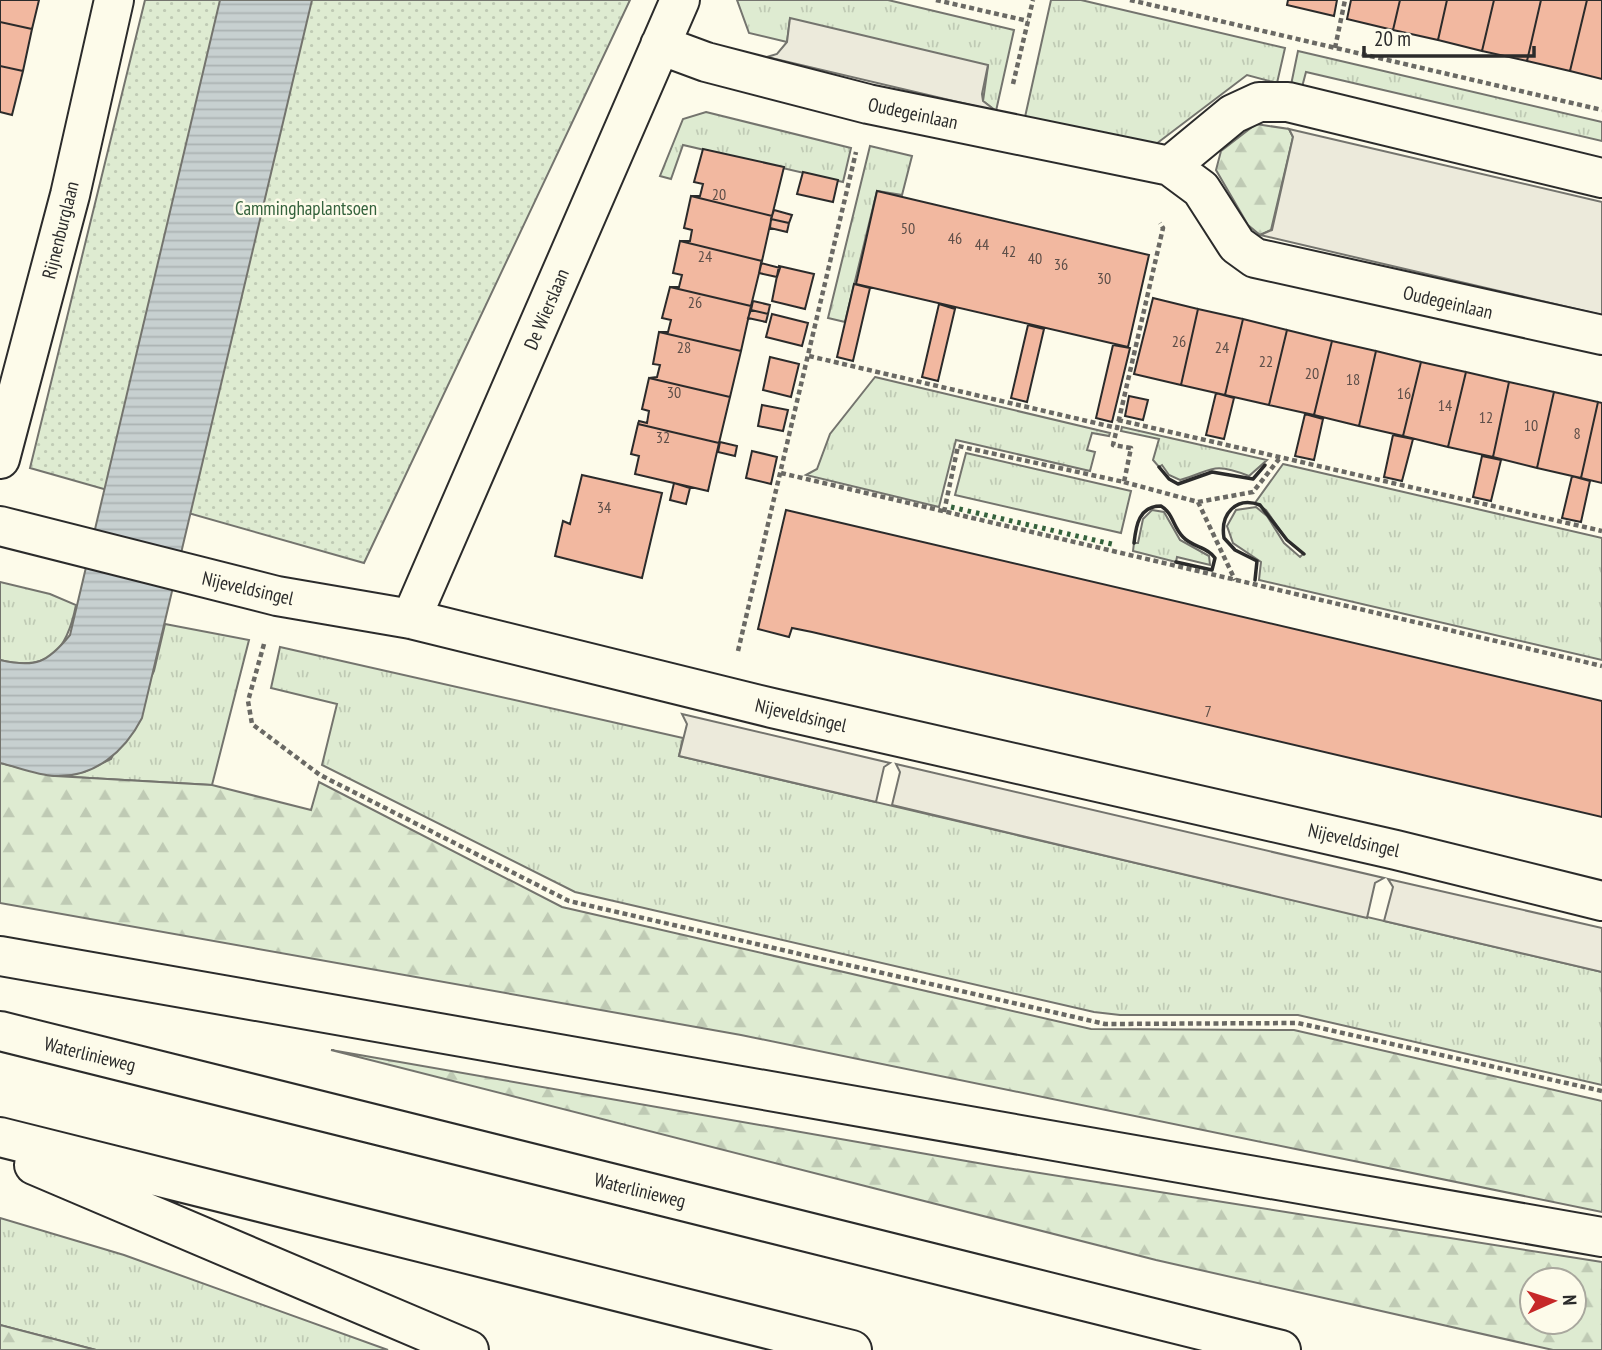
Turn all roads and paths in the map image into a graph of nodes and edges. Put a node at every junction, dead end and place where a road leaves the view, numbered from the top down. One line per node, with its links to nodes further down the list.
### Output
1 (114, 0): 20 (street, Rijnenburglaan)
2 (680, 0): 8 (street, De Wierslaan)
3 (936, 0): 7 (path)
4 (1033, 0): 7 (path)
5 (1130, 0): 9 (path)
6 (1345, 0): 9 (path)
7 (1028, 21): 12 (path)
8 (660, 45): 10 (street, Oudegeinlaan); 29 (street, De Wierslaan)
9 (1335, 48): 11 (path)
10 (868, 104): 12 (street, Oudegeinlaan); 16 (path)
11 (1602, 110)
12 (1002, 131): 13 (street, Oudegeinlaan)
13 (1160, 164): 14 (street); 15 (street, Oudegeinlaan); 17 (path)
14 (1602, 178)
15 (1602, 335)
16 (809, 356): 18 (path); 21 (path)
17 (1118, 421): 18 (path); 19 (path)
18 (1117, 428): 22 (path)
19 (1279, 458): 23 (path); 26 (path)
20 (0, 459)
21 (781, 473): 24 (path); 31 (path)
22 (1124, 482): 23 (path); 24 (path)
23 (1198, 502): 27 (path)
24 (944, 512): 27 (path)
25 (0, 526): 28 (street, Nijeveldsingel)
26 (1602, 531)
27 (1235, 580): 30 (path)
28 (277, 596): 29 (street, Nijeveldsingel); 35 (path)
29 (411, 619): 31 (street, Nijeveldsingel)
30 (1602, 666)
31 (727, 697): 32 (street, Nijeveldsingel)
32 (1602, 901)
33 (0, 956): 38 (street)
34 (0, 1031): 41 (street, Waterlinieweg)
35 (1602, 1091)
36 (0, 1137): 40 (street)
37 (0, 1150): 39 (street)
38 (1602, 1237)
39 (469, 1350)
40 (852, 1350)
41 (1281, 1350)

